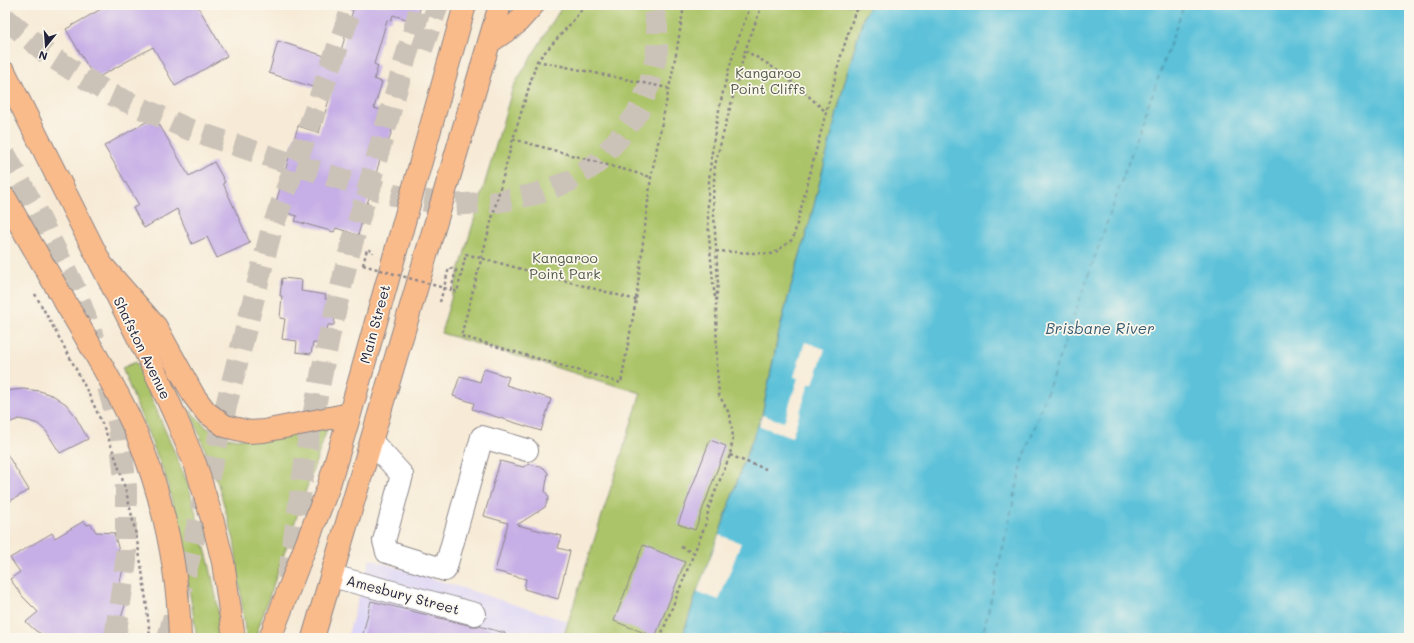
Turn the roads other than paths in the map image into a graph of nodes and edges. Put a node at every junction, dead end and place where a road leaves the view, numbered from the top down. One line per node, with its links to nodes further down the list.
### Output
1 (465, 5): 8 (main road, Main Street)
2 (500, 5): 4 (main road, Main Street)
3 (533, 5): 4 (main road)
4 (490, 42): 9 (main road, Main Street)
5 (5, 75): 7 (main road, Shafston Avenue)
6 (5, 198): 13 (main road)
7 (101, 264): 8 (main road); 14 (main road, Shafston Avenue)
8 (350, 414): 15 (main road, Main Street)
9 (372, 442): 10 (lane); 11 (main road, Main Street)
10 (527, 450)
11 (332, 576): 12 (lane, Amesbury Street); 16 (main road, Main Street)
12 (475, 614)
13 (180, 638)
14 (234, 638)
15 (270, 638)
16 (313, 638)

